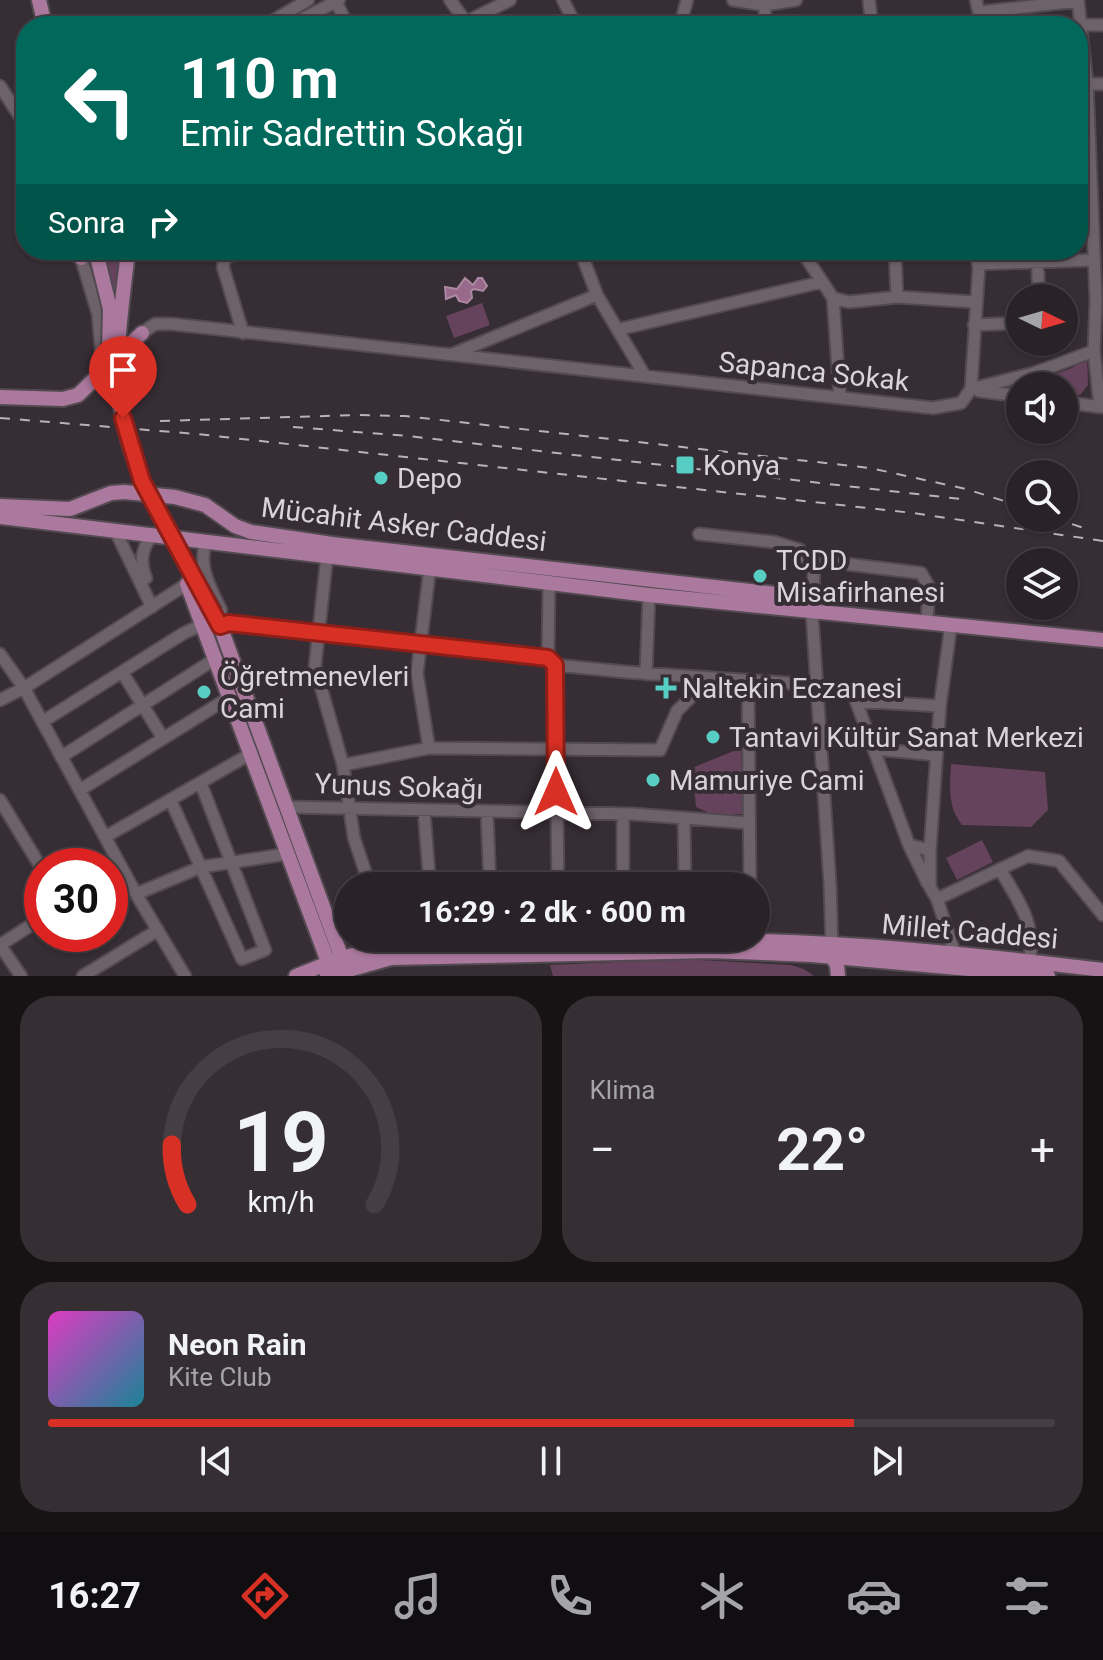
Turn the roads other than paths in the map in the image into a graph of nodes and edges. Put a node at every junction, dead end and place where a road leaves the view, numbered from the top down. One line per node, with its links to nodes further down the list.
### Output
1 (308, 0): 10 (street)
2 (510, 0): 12 (street)
3 (733, 0): 8 (street)
4 (796, 0): 8 (street)
5 (976, 0): 9 (street)
6 (1078, 0): 9 (street)
7 (338, 1): 11 (street)
8 (764, 3)
9 (980, 12): 13 (street)
10 (281, 16)
11 (309, 16)
12 (482, 16)
13 (981, 16)
14 (0, 86): 15 (street)
15 (16, 111)
16 (1088, 175): 17 (street)
17 (1091, 221): 27 (street)
18 (89, 260): 44 (street)
19 (91, 260): 67 (main road, bridge)
20 (127, 260): 71 (main road, bridge)
21 (224, 260): 41 (street)
22 (584, 260): 32 (street)
23 (808, 260): 30 (street)
24 (895, 260): 33 (street)
25 (979, 260): 28 (street)
26 (1038, 260): 29 (street)
27 (1092, 260): 29 (street); 35 (street)
28 (978, 264): 29 (street); 36 (street)
29 (1038, 264): 31 (street)
30 (822, 282): 34 (street); 39 (street)
31 (1039, 284)
32 (597, 295): 39 (street); 43 (street)
33 (897, 297): 34 (street); 36 (street)
34 (833, 298): 49 (street)
35 (1100, 301): 42 (street)
36 (975, 302): 38 (street)
37 (1006, 324): 38 (street)
38 (974, 325): 46 (street)
39 (620, 329): 45 (street)
40 (142, 333): 41 (street, Sapanca Sokak); 44 (main road)
41 (243, 333): 43 (street, Sapanca Sokak)
42 (1094, 351): 46 (street, Sapanca Sokak); 51 (street)
43 (449, 356): 45 (street, Sapanca Sokak)
44 (103, 371): 48 (main road)
45 (645, 376): 49 (street, Sapanca Sokak)
46 (971, 389): 47 (street); 49 (street, Sapanca Sokak)
47 (1006, 394)
48 (0, 397)
49 (840, 397)
50 (1078, 404): 51 (street)
51 (1102, 407)
52 (102, 496): 55 (main road, Mücahit Asker Caddesi); 56 (main road, Mücahit Asker Caddesi); 59 (main road)
53 (0, 497): 56 (main road)
54 (0, 506): 56 (main road, Mücahit Asker Caddesi)
55 (216, 512): 62 (main road); 70 (main road, Mücahit Asker Caddesi)
56 (35, 514): 57 (main road, Mücahit Asker Caddesi); 58 (main road); 59 (main road, Mücahit Asker Caddesi)
57 (0, 517)
58 (0, 525)
59 (115, 530): 60 (main road, Mücahit Asker Caddesi); 69 (street)
60 (153, 534): 62 (main road, Mücahit Asker Caddesi); 69 (street)
61 (699, 534): 65 (street)
62 (207, 541): 63 (main road, Mücahit Asker Caddesi); 71 (street)
63 (327, 556): 64 (main road, Mücahit Asker Caddesi); 75 (street)
64 (430, 567): 66 (main road, Mücahit Asker Caddesi); 77 (street)
65 (814, 570): 70 (street); 72 (street)
66 (549, 583): 68 (main road, Mücahit Asker Caddesi); 80 (street)
67 (187, 584): 69 (street); 74 (main road)
68 (649, 595): 70 (main road, Mücahit Asker Caddesi); 82 (street)
69 (157, 603): 86 (street)
70 (812, 605): 72 (main road); 85 (street)
71 (222, 620): 75 (street); 104 (main road)
72 (927, 622): 73 (main road)
73 (951, 624): 76 (main road); 90 (street)
74 (202, 625): 79 (main road); 81 (street)
75 (318, 633): 77 (street); 99 (street)
76 (1103, 640)
77 (420, 644): 80 (street); 93 (street)
78 (0, 654): 86 (street)
79 (215, 659): 87 (main road); 89 (street)
80 (552, 662): 82 (street); 94 (street)
81 (122, 672): 89 (street); 91 (street)
82 (646, 674): 83 (street)
83 (710, 678): 84 (street); 94 (street)
84 (748, 680): 85 (street); 111 (street)
85 (816, 685): 140 (street)
86 (24, 688): 88 (street); 91 (street)
87 (230, 697): 92 (street); 96 (main road)
88 (0, 700)
89 (144, 705): 92 (street); 98 (street)
90 (940, 706): 95 (street); 97 (street)
91 (42, 722): 98 (street)
92 (163, 738): 101 (street)
93 (429, 748): 94 (street); 99 (street)
94 (556, 748): 108 (street)
95 (875, 749): 97 (street); 113 (street)
96 (252, 753): 100 (street); 117 (main road)
97 (937, 755): 116 (street)
98 (61, 757): 101 (street)
99 (343, 765): 105 (street)
100 (201, 784): 103 (street); 118 (street)
101 (80, 790): 112 (street)
102 (0, 800): 114 (street)
103 (171, 801): 112 (street); 119 (street)
104 (288, 807): 105 (street, Yunus Sokağı); 135 (main road)
105 (350, 807): 106 (street, Yunus Sokağı); 121 (street)
106 (424, 811): 107 (street, Yunus Sokağı); 122 (street)
107 (487, 812): 108 (street, Yunus Sokağı); 123 (street)
108 (556, 814): 109 (street, Yunus Sokağı); 124 (street)
109 (623, 814): 110 (street, Yunus Sokağı); 125 (street)
110 (684, 819): 111 (street, Yunus Sokağı); 126 (street)
111 (749, 823): 127 (street)
112 (105, 837): 115 (street)
113 (909, 845): 116 (street); 129 (street)
114 (29, 848)
115 (111, 848)
116 (930, 850): 129 (street)
117 (287, 854): 118 (street); 135 (main road)
118 (230, 861): 119 (street); 119 (street)
119 (201, 867): 130 (street)
120 (1000, 869): 131 (street); 132 (street); 145 (street)
121 (365, 872)
122 (429, 872)
123 (489, 872)
124 (558, 872)
125 (623, 872)
126 (685, 872)
127 (750, 872)
128 (128, 879): 130 (street)
129 (930, 887): 131 (street)
130 (136, 894): 134 (street)
131 (937, 899): 144 (street)
132 (1103, 915)
133 (24, 930): 138 (street)
134 (158, 930): 152 (street); 153 (street)
135 (327, 941): 136 (main road); 146 (main road); 150 (main road)
136 (334, 942)
137 (770, 943): 140 (main road)
138 (0, 945): 151 (street)
139 (770, 951): 140 (main road)
140 (832, 951): 144 (main road, Millet Caddesi); 147 (main road, Millet Caddesi); 155 (main road); 156 (main road)
141 (368, 952): 146 (main road)
142 (377, 952): 146 (main road)
143 (386, 952): 154 (main road)
144 (955, 954): 145 (main road, Millet Caddesi)
145 (1030, 961): 148 (main road, Millet Caddesi)
146 (337, 970): 150 (main road)
147 (921, 970): 149 (main road, Millet Caddesi)
148 (1103, 970)
149 (970, 973): 157 (main road, Millet Caddesi)
150 (300, 974)
151 (21, 976)
152 (83, 976)
153 (185, 976)
154 (376, 976)
155 (829, 976)
156 (838, 976)
157 (1048, 976)

